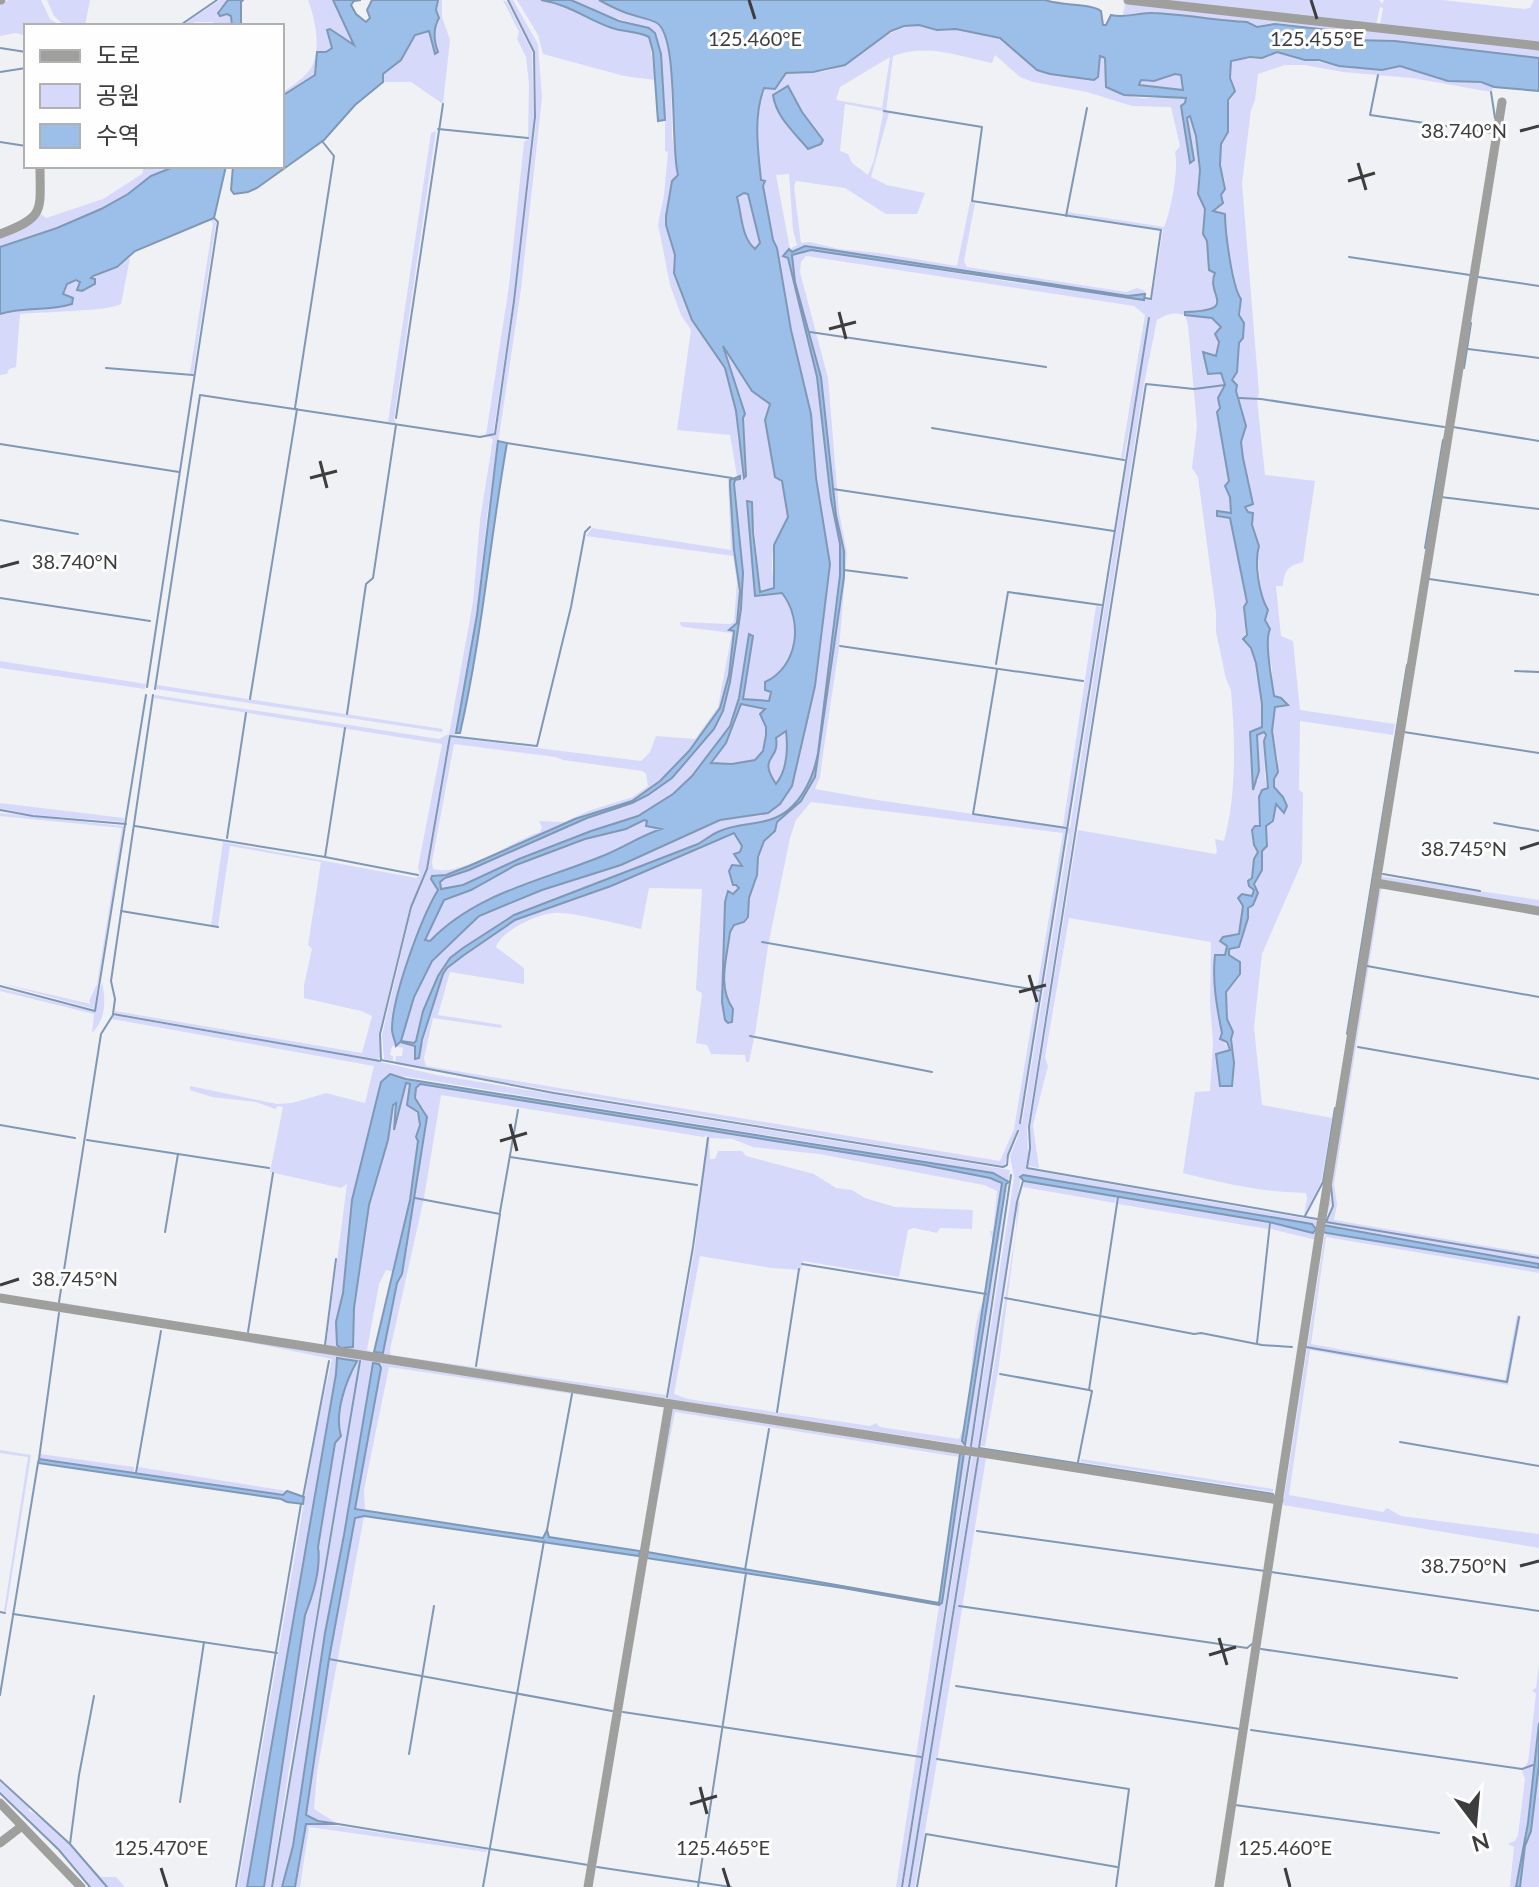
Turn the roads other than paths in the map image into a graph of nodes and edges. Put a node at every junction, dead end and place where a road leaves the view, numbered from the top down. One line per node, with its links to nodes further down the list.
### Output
1 (1128, 0): 2 (street)
2 (1539, 46)
3 (1502, 102): 6 (street)
4 (40, 168): 5 (street)
5 (0, 234)
6 (1376, 883): 7 (street); 10 (street)
7 (1539, 911)
8 (0, 1298): 9 (street)
9 (669, 1404): 10 (street); 15 (street)
10 (1279, 1500): 16 (street)
11 (0, 1803): 12 (street)
12 (22, 1826): 13 (street); 14 (street)
13 (0, 1843)
14 (81, 1887)
15 (588, 1887)
16 (1219, 1887)

